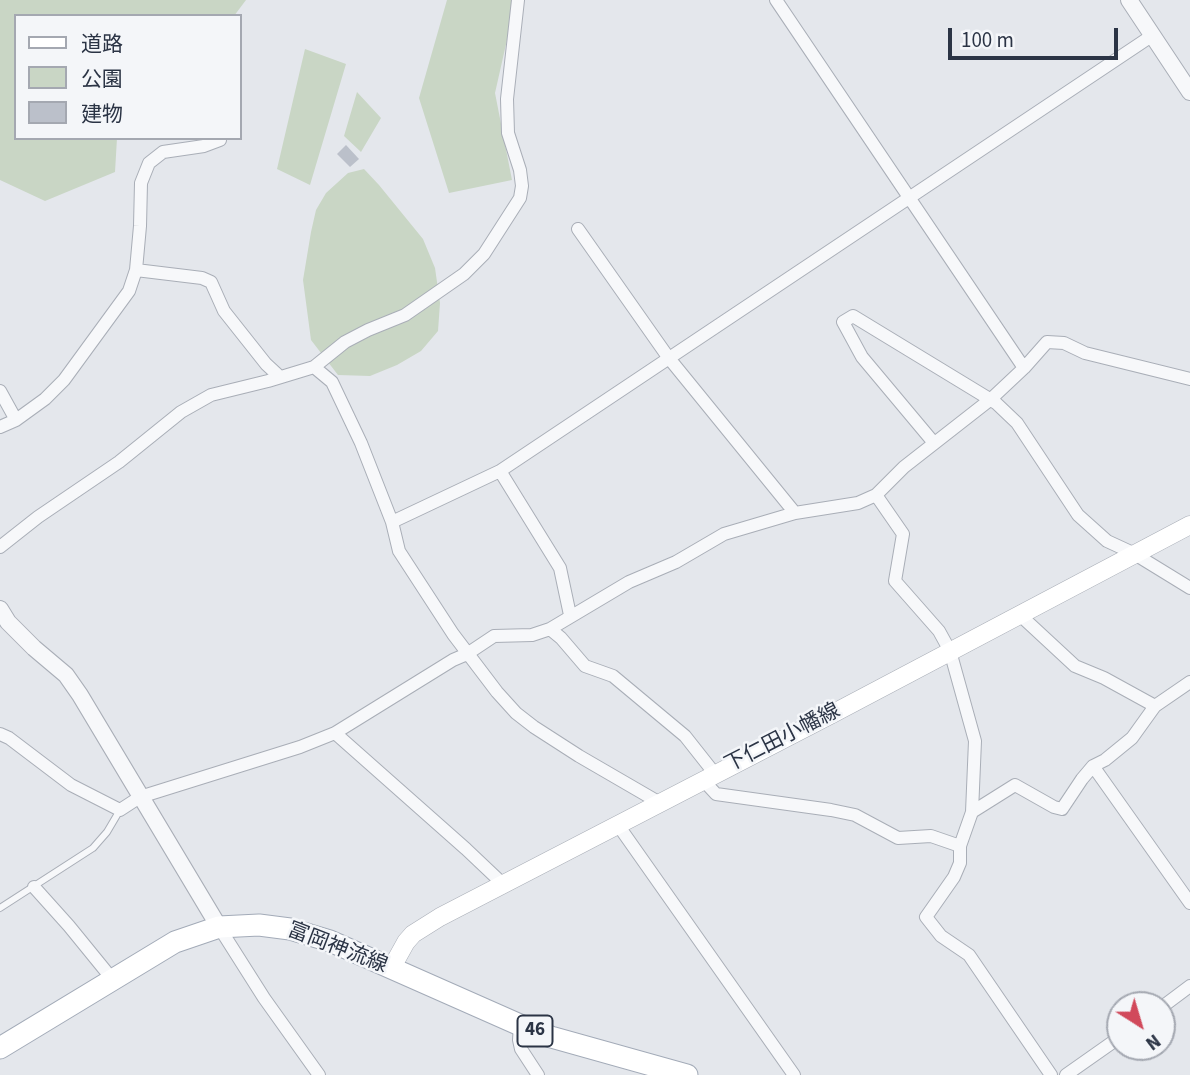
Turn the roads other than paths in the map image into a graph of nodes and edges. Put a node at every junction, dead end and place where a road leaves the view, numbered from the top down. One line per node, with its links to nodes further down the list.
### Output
1 (518, 0): 11 (street)
2 (776, 0): 7 (street)
3 (1129, 0): 4 (street)
4 (1153, 35): 5 (street); 7 (street)
5 (1190, 92)
6 (219, 140): 9 (street)
7 (910, 197): 10 (street); 12 (street)
8 (578, 229): 10 (street)
9 (136, 270): 13 (street); 17 (street)
10 (668, 358): 20 (street); 22 (street)
11 (314, 367): 13 (street); 23 (street)
12 (1024, 368): 14 (street); 16 (street)
13 (280, 377): 25 (street)
14 (1190, 379)
15 (0, 391): 17 (street)
16 (990, 399): 19 (street); 19 (street); 26 (street)
17 (16, 420): 18 (street)
18 (0, 428)
19 (934, 443): 21 (street)
20 (500, 471): 23 (street); 30 (street)
21 (876, 495): 22 (street); 32 (street)
22 (795, 513): 30 (street)
23 (392, 522): 33 (street)
24 (1190, 525): 26 (main road, 下仁田小幡線)
25 (0, 547)
26 (1133, 553): 27 (street); 29 (main road, 下仁田小幡線)
27 (1190, 587)
28 (0, 609): 40 (street)
29 (1020, 614): 32 (main road, 下仁田小幡線); 35 (street)
30 (570, 615): 31 (street)
31 (550, 629): 33 (street); 39 (street)
32 (950, 651): 39 (main road, 下仁田小幡線); 43 (street)
33 (467, 654): 36 (street); 41 (street)
34 (1190, 682): 35 (street)
35 (1156, 706): 38 (street)
36 (335, 733): 40 (street); 46 (street)
37 (0, 734): 42 (street)
38 (1093, 766): 43 (street); 48 (street)
39 (709, 777): 41 (main road, 下仁田小幡線); 45 (street)
40 (140, 797): 42 (street); 50 (street)
41 (660, 803): 44 (main road, 下仁田小幡線)
42 (120, 810): 47 (lane)
43 (972, 812): 45 (street)
44 (618, 825): 46 (main road, 下仁田小幡線); 59 (street)
45 (960, 846): 60 (street)
46 (504, 885): 51 (main road, 下仁田小幡線)
47 (34, 887): 49 (lane); 52 (street)
48 (1190, 903)
49 (0, 908)
50 (219, 927): 51 (main road, 富岡神流線 / 46); 52 (main road, 富岡神流線 / 46); 57 (street)
51 (391, 969): 53 (main road, 富岡神流線 / 46)
52 (113, 980): 55 (main road, 富岡神流線 / 46)
53 (520, 1026): 56 (main road, 富岡神流線 / 46); 58 (street)
54 (1106, 1047): 61 (street)
55 (0, 1048)
56 (675, 1074)
57 (319, 1075)
58 (538, 1075)
59 (794, 1075)
60 (1051, 1075)
61 (1066, 1075)

